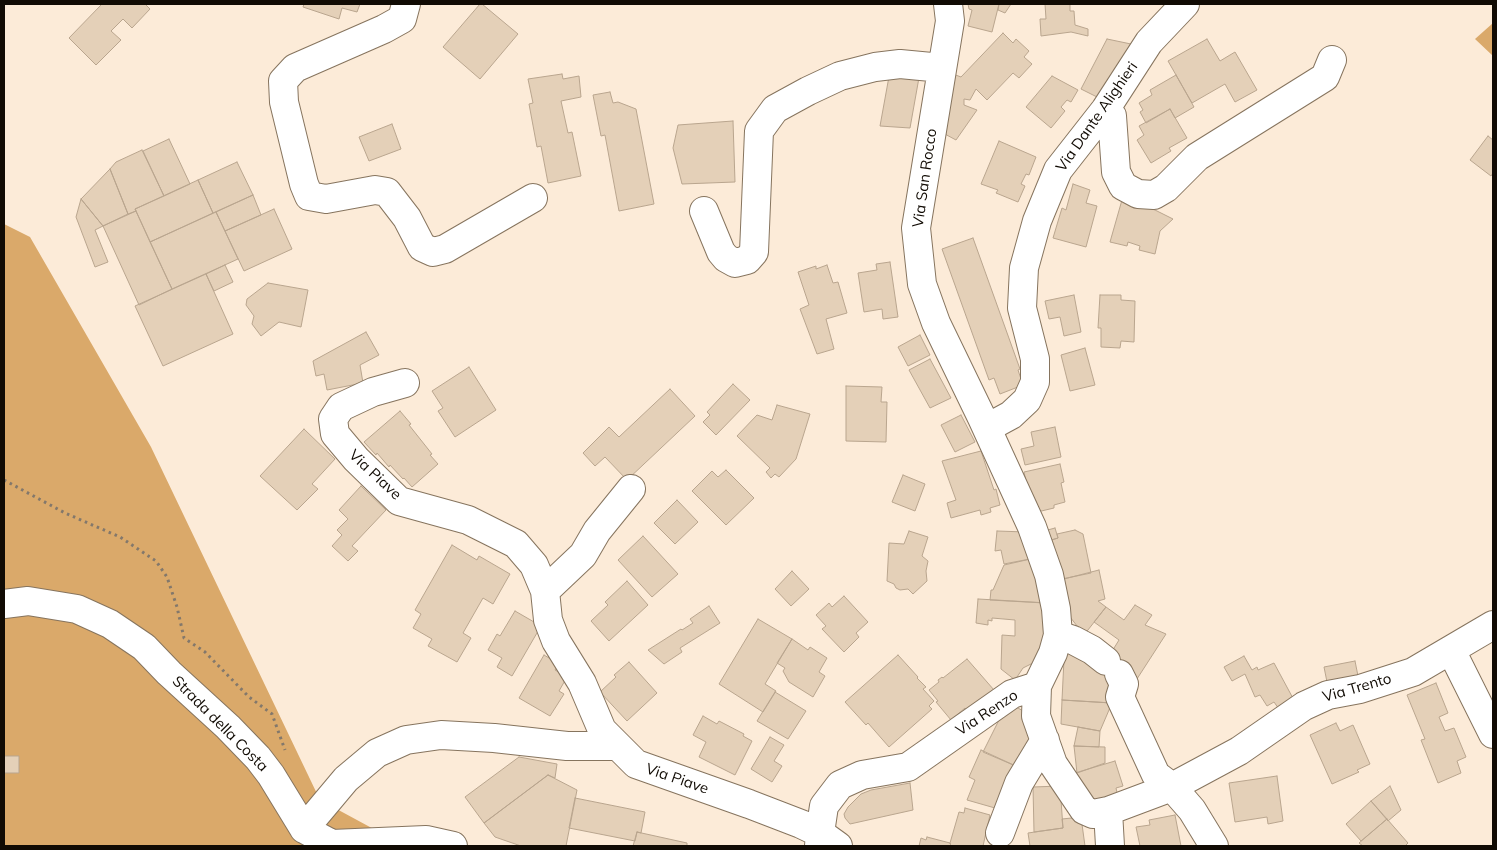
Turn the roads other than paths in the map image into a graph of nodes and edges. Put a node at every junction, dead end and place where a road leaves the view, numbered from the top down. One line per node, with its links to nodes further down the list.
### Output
1 (406, 4): 7 (street)
2 (948, 4): 5 (street, Via San Rocco)
3 (1185, 4): 6 (street, Via Dante Alighieri)
4 (1332, 60): 6 (street)
5 (942, 68): 8 (street); 10 (street, Via San Rocco)
6 (1105, 110): 10 (street, Via Dante Alighieri)
7 (533, 198)
8 (704, 212)
9 (406, 383): 12 (street, Via Piave)
10 (987, 428): 15 (street, Via Renzo)
11 (631, 489): 12 (street)
12 (545, 591): 20 (street, Via Piave)
13 (4, 604): 23 (street, Strada della Costa)
14 (1493, 625): 16 (street, Via Trento)
15 (1058, 635): 17 (street, Via Renzo); 21 (street)
16 (1451, 650): 18 (street); 21 (street, Via Trento)
17 (1037, 686): 19 (street); 25 (street, Via Renzo)
18 (1493, 734)
19 (1045, 740): 22 (street); 24 (street)
20 (617, 746): 23 (street); 25 (street, Via Piave)
21 (1172, 787): 22 (street, Via Trento); 28 (street)
22 (1108, 811): 27 (street)
23 (304, 829): 26 (street)
24 (1000, 833)
25 (826, 842)
26 (453, 846)
27 (1110, 846)
28 (1214, 846)

